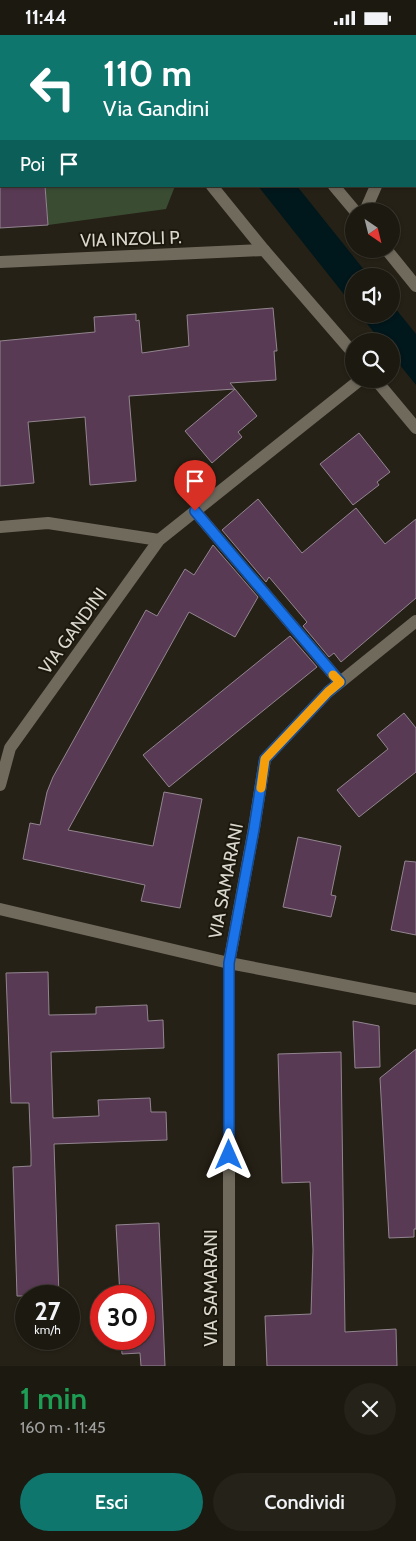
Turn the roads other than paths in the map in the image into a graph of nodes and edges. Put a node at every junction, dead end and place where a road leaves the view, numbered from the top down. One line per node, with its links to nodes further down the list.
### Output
1 (213, 187): 6 (street)
2 (335, 187): 4 (street)
3 (376, 187): 5 (street)
4 (348, 203)
5 (369, 203)
6 (264, 250): 8 (street, VIA INZOLI P.); 10 (street)
7 (393, 258): 9 (street)
8 (0, 262)
9 (416, 286)
10 (345, 344)
11 (350, 388): 14 (street, VIA GANDINI)
12 (383, 388): 13 (street)
13 (416, 428)
14 (195, 511): 16 (street, VIA GANDINI); 18 (street)
15 (0, 527): 16 (street)
16 (159, 541): 19 (street, VIA GANDINI)
17 (416, 621): 18 (street, VIA SAMARANI)
18 (340, 682): 21 (street, VIA SAMARANI)
19 (0, 785)
20 (0, 909): 21 (street)
21 (229, 963): 22 (street); 23 (street, VIA SAMARANI)
22 (416, 999)
23 (229, 1366)

